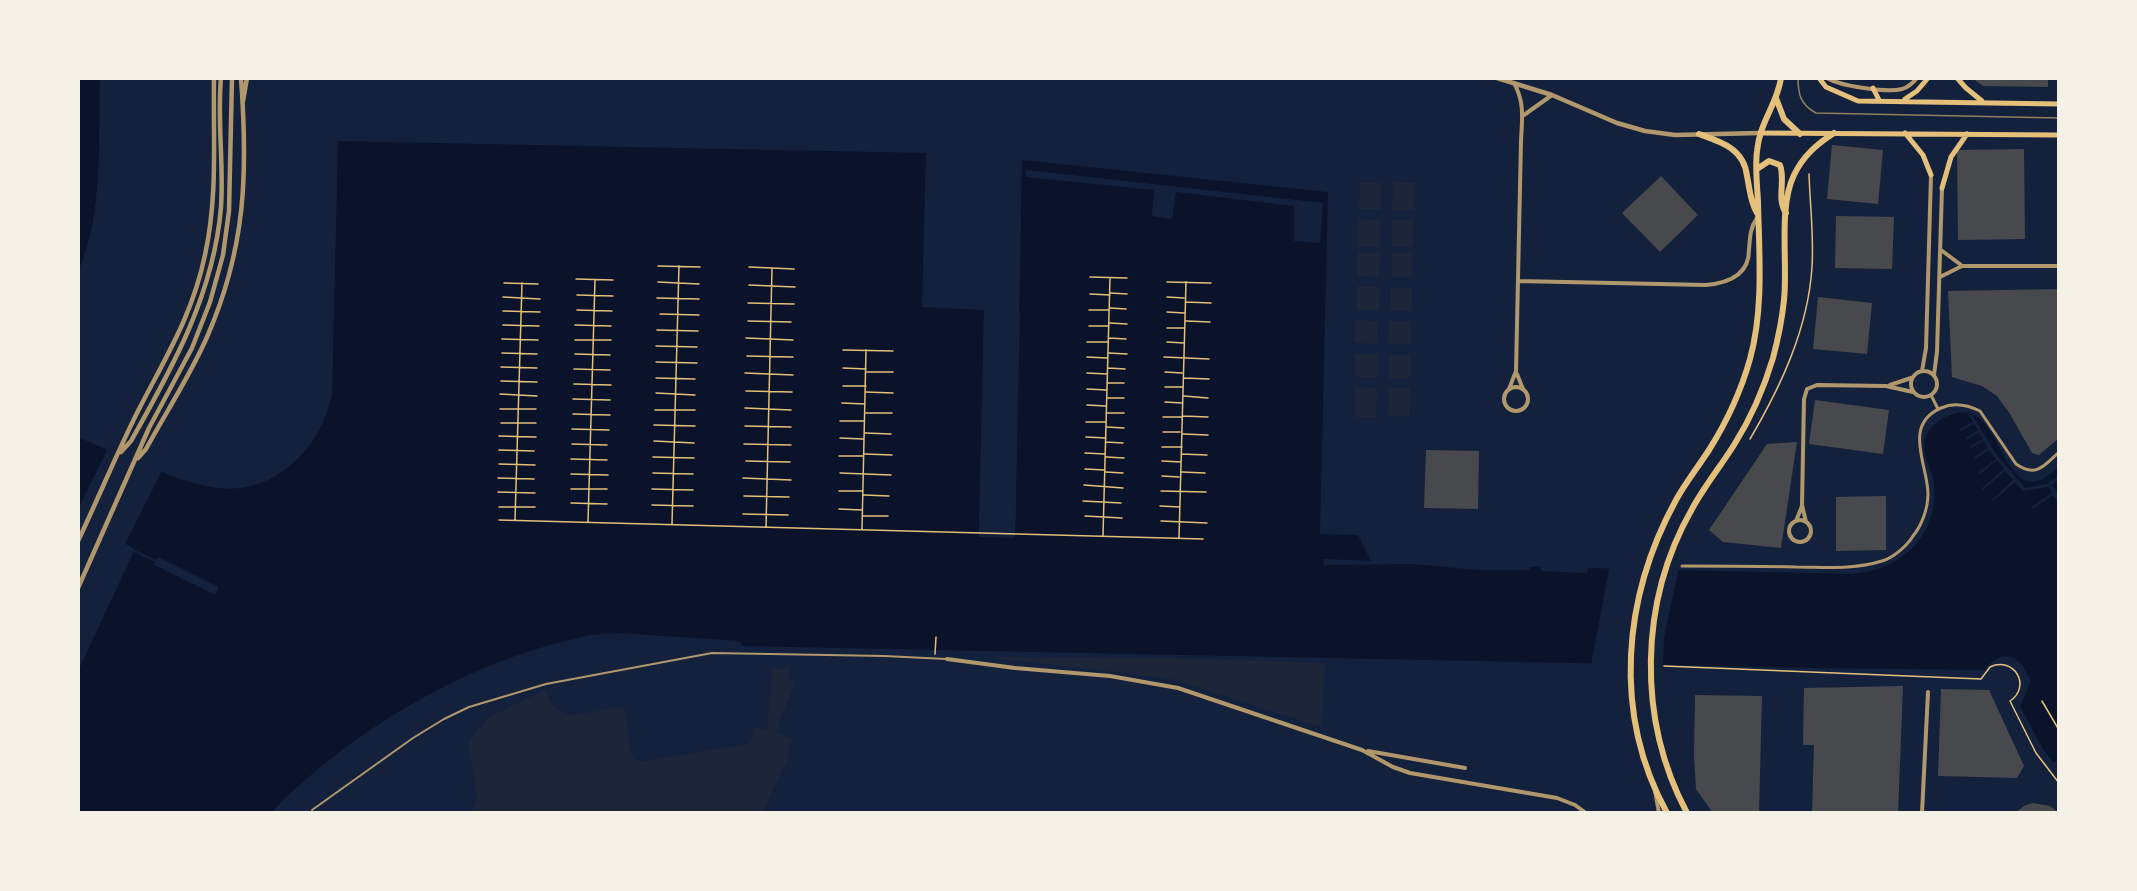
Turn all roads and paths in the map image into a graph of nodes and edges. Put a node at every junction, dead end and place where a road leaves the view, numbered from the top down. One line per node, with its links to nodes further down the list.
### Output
1 (214, 78): 294 (street)
2 (221, 78): 294 (street)
3 (232, 78): 308 (street)
4 (241, 78): 20 (street)
5 (248, 78): 20 (street)
6 (1497, 78): 13 (street)
7 (1781, 78): 16 (main road)
8 (1819, 78): 17 (main road)
9 (1827, 78): 14 (street)
10 (1917, 78): 14 (street)
11 (1928, 78): 18 (main road)
12 (1957, 78): 19 (main road)
13 (1514, 83): 15 (street); 22 (street)
14 (1874, 88): 17 (main road)
15 (1552, 95): 22 (street); 25 (street)
16 (1776, 98): 26 (main road); 27 (main road)
17 (1880, 100): 18 (main road)
18 (1903, 100): 19 (main road)
19 (1984, 102): 21 (main road)
20 (242, 104): 308 (street)
21 (2059, 104)
22 (1524, 115): 52 (street)
23 (1834, 133): 24 (main road); 27 (main road); 34 (main road)
24 (1905, 133): 28 (main road); 32 (main road)
25 (1699, 134): 26 (street); 35 (main road)
26 (1760, 134): 27 (main road); 30 (main road)
27 (1800, 134)
28 (1967, 134): 29 (main road); 33 (main road)
29 (2059, 135)
30 (1757, 170): 34 (main road); 35 (main road)
31 (1809, 174): 276 (path)
32 (1930, 175): 167 (street)
33 (1942, 188): 36 (street)
34 (1786, 214): 418 (main road)
35 (1758, 216): 52 (street); 413 (main road)
36 (1940, 250): 39 (street); 46 (street)
37 (658, 266): 38 (path)
38 (679, 266): 41 (path); 58 (path)
39 (1962, 266): 40 (street); 46 (street)
40 (2059, 266)
41 (700, 267)
42 (749, 267): 43 (path)
43 (772, 268): 44 (path); 63 (path)
44 (794, 269)
45 (1090, 277): 47 (path)
46 (1940, 277): 176 (street)
47 (1110, 278): 48 (path); 66 (path)
48 (1127, 278)
49 (576, 279): 50 (path)
50 (595, 280): 51 (path); 69 (path)
51 (613, 280)
52 (1518, 281): 166 (street)
53 (658, 282): 58 (path)
54 (1167, 282): 55 (path)
55 (1186, 282): 59 (path); 78 (path)
56 (504, 283): 57 (path)
57 (522, 283): 60 (path); 73 (path)
58 (678, 283): 61 (path); 76 (path)
59 (1211, 283)
60 (538, 284)
61 (699, 284)
62 (749, 285): 63 (path)
63 (772, 286): 64 (path); 81 (path)
64 (795, 287)
65 (1090, 294): 66 (path)
66 (1110, 294): 67 (path); 83 (path)
67 (1127, 294)
68 (577, 295): 69 (path)
69 (595, 295): 70 (path); 86 (path)
70 (613, 296)
71 (503, 297): 73 (path)
72 (1167, 297): 78 (path)
73 (521, 298): 74 (path); 90 (path)
74 (540, 298)
75 (657, 298): 76 (path)
76 (678, 299): 77 (path); 95 (path)
77 (699, 300)
78 (1185, 300): 80 (path); 93 (path)
79 (748, 303): 81 (path)
80 (1211, 303)
81 (771, 304): 82 (path); 98 (path)
82 (794, 304)
83 (1109, 309): 84 (path); 87 (path); 106 (path)
84 (1126, 309)
85 (577, 310): 86 (path)
86 (594, 310): 89 (path); 105 (path)
87 (1089, 310)
88 (503, 311): 90 (path)
89 (612, 311)
90 (521, 312): 91 (path); 107 (path)
91 (540, 312)
92 (1167, 312): 93 (path)
93 (1185, 313): 100 (path)
94 (660, 314): 95 (path)
95 (677, 315): 96 (path); 114 (path)
96 (699, 315)
97 (748, 321): 98 (path)
98 (771, 321): 99 (path); 119 (path)
99 (791, 321)
100 (1185, 321): 101 (path); 112 (path)
101 (1210, 322)
102 (1127, 324): 106 (path)
103 (503, 325): 107 (path)
104 (575, 325): 105 (path)
105 (594, 325): 108 (path); 124 (path)
106 (1109, 325): 109 (path); 117 (path)
107 (521, 326): 110 (path); 121 (path)
108 (611, 326)
109 (1089, 326)
110 (539, 327)
111 (1167, 327): 112 (path)
112 (1185, 328): 130 (path)
113 (657, 330): 114 (path)
114 (677, 331): 115 (path); 132 (path)
115 (698, 331)
116 (746, 338): 119 (path)
117 (1108, 338): 120 (path); 128 (path)
118 (502, 339): 121 (path)
119 (771, 339): 126 (path); 146 (path)
120 (1126, 339)
121 (520, 340): 122 (path); 139 (path)
122 (538, 340)
123 (575, 340): 124 (path)
124 (594, 340): 125 (path); 143 (path)
125 (611, 340)
126 (793, 340)
127 (1087, 342): 128 (path)
128 (1108, 342): 137 (path)
129 (1167, 342): 130 (path)
130 (1184, 343): 151 (path)
131 (656, 346): 132 (path)
132 (677, 346): 133 (path); 154 (path)
133 (698, 347)
134 (843, 350): 135 (path)
135 (866, 351): 136 (path); 165 (path)
136 (893, 351)
137 (1108, 352): 142 (path); 150 (path)
138 (502, 353): 139 (path)
139 (520, 354): 140 (path); 157 (path)
140 (537, 354)
141 (575, 354): 143 (path)
142 (1126, 354)
143 (593, 355): 144 (path); 163 (path)
144 (610, 355)
145 (747, 356): 146 (path)
146 (770, 356): 147 (path); 173 (path)
147 (793, 357)
148 (1087, 357): 150 (path)
149 (1164, 357): 151 (path)
150 (1108, 358): 160 (path)
151 (1184, 358): 152 (path); 172 (path)
152 (1209, 359)
153 (656, 362): 154 (path)
154 (676, 363): 155 (path); 179 (path)
155 (697, 363)
156 (501, 367): 157 (path)
157 (519, 367): 158 (path); 184 (path)
158 (537, 368)
159 (843, 368): 165 (path)
160 (1107, 368): 162 (path); 174 (path)
161 (574, 369): 163 (path)
162 (1125, 369)
163 (593, 370): 164 (path); 189 (path)
164 (610, 370)
165 (866, 370): 168 (path); 192 (path)
166 (1516, 371): 197 (street); 199 (street)
167 (1922, 371): 176 (street); 177 (street)
168 (893, 372)
169 (1165, 372): 172 (path)
170 (745, 373): 173 (path)
171 (1087, 373): 174 (path)
172 (1184, 373): 180 (path)
173 (770, 374): 175 (path); 201 (path)
174 (1107, 374): 186 (path)
175 (793, 375)
176 (1934, 375): 211 (street)
177 (1912, 377): 193 (street); 204 (street)
178 (656, 378): 179 (path)
179 (676, 378): 181 (path); 208 (path)
180 (1184, 378): 182 (path); 195 (path)
181 (695, 379)
182 (1209, 379)
183 (501, 381): 184 (path)
184 (519, 381): 185 (path); 209 (path)
185 (537, 382)
186 (1107, 383): 188 (path); 198 (path)
187 (574, 384): 189 (path)
188 (1124, 384)
189 (592, 385): 190 (path); 218 (path)
190 (611, 385)
191 (843, 386): 192 (path)
192 (866, 386): 203 (path)
193 (1887, 386): 204 (street); 368 (street)
194 (1165, 387): 195 (path)
195 (1183, 387): 213 (path)
196 (1087, 389): 198 (path)
197 (1509, 389): 199 (street); 199 (street)
198 (1107, 390): 214 (path)
199 (1523, 390)
200 (746, 391): 201 (path)
201 (769, 392): 202 (path); 229 (path)
202 (792, 392)
203 (865, 392): 206 (path); 223 (path)
204 (1913, 392): 211 (street)
205 (656, 393): 208 (path)
206 (893, 393)
207 (500, 394): 209 (path)
208 (675, 394): 210 (path); 233 (path)
209 (519, 395): 212 (path); 228 (path)
210 (694, 395)
211 (1931, 395): 230 (street)
212 (537, 396)
213 (1183, 396): 216 (path); 222 (path)
214 (1107, 398): 215 (path); 225 (path)
215 (1124, 398)
216 (1208, 398)
217 (573, 399): 218 (path)
218 (592, 400): 219 (path); 241 (path)
219 (610, 400)
220 (1165, 402): 222 (path)
221 (842, 403): 223 (path)
222 (1183, 403): 243 (path)
223 (865, 404): 236 (path)
224 (1087, 405): 225 (path)
225 (1106, 406): 238 (path)
226 (745, 408): 229 (path)
227 (500, 409): 228 (path)
228 (518, 409): 231 (path); 251 (path)
229 (769, 409): 235 (path); 257 (path)
230 (1938, 409): 293 (street); 401 (street)
231 (536, 410)
232 (655, 410): 233 (path)
233 (675, 410): 234 (path); 254 (path)
234 (695, 410)
235 (791, 410)
236 (865, 412): 237 (path); 247 (path)
237 (892, 413)
238 (1106, 413): 239 (path); 249 (path)
239 (1124, 413)
240 (573, 414): 241 (path)
241 (591, 414): 242 (path); 262 (path)
242 (610, 415)
243 (1183, 416): 244 (path); 245 (path); 266 (path)
244 (1163, 417)
245 (1208, 417)
246 (840, 421): 247 (path)
247 (865, 421): 265 (path)
248 (1086, 422): 249 (path)
249 (1106, 422): 259 (path)
250 (501, 423): 251 (path)
251 (518, 423): 252 (path); 270 (path)
252 (536, 423)
253 (654, 425): 254 (path)
254 (675, 426): 255 (path); 278 (path)
255 (695, 426)
256 (745, 426): 257 (path)
257 (769, 426): 258 (path); 285 (path)
258 (791, 427)
259 (1106, 427): 260 (path); 274 (path)
260 (1124, 428)
261 (572, 429): 262 (path)
262 (591, 429): 263 (path); 283 (path)
263 (609, 430)
264 (1163, 432): 266 (path)
265 (864, 433): 267 (path); 275 (path)
266 (1182, 433): 268 (path); 289 (path)
267 (891, 434)
268 (1208, 435)
269 (499, 436): 270 (path)
270 (518, 437): 271 (path); 291 (path)
271 (536, 437)
272 (1086, 437): 274 (path)
273 (840, 438): 275 (path)
274 (1106, 438): 280 (path)
275 (864, 439): 297 (path)
276 (1750, 439)
277 (654, 441): 278 (path)
278 (674, 442): 279 (path); 303 (path)
279 (694, 442)
280 (1106, 442): 281 (path); 299 (path)
281 (1123, 443)
282 (572, 444): 283 (path)
283 (591, 444): 286 (path); 307 (path)
284 (744, 444): 285 (path)
285 (768, 444): 287 (path); 312 (path)
286 (607, 445)
287 (791, 445)
288 (1162, 447): 289 (path)
289 (1182, 447): 296 (path)
290 (499, 450): 291 (path)
291 (517, 451): 292 (path); 316 (path)
292 (534, 451)
293 (2059, 452)
294 (119, 453): 400 (street)
295 (1085, 453): 299 (path)
296 (1181, 453): 300 (path); 314 (path)
297 (864, 455): 298 (path); 301 (path); 329 (path)
298 (892, 455)
299 (1105, 455): 305 (path); 319 (path)
300 (1207, 455)
301 (839, 456)
302 (653, 457): 303 (path)
303 (674, 458): 304 (path); 327 (path)
304 (694, 458)
305 (1124, 458)
306 (571, 459): 307 (path)
307 (590, 459): 309 (path); 326 (path)
308 (136, 460): 402 (street)
309 (607, 460)
310 (746, 461): 312 (path)
311 (1162, 461): 314 (path)
312 (768, 462): 313 (path); 338 (path)
313 (790, 462)
314 (1181, 462): 320 (path)
315 (499, 464): 316 (path)
316 (517, 465): 317 (path); 335 (path)
317 (535, 465)
318 (1085, 469): 319 (path)
319 (1105, 471): 323 (path); 341 (path)
320 (1181, 472): 324 (path); 333 (path)
321 (653, 473): 327 (path)
322 (840, 473): 329 (path)
323 (1123, 473)
324 (1205, 473)
325 (571, 474): 326 (path)
326 (590, 474): 330 (path); 344 (path)
327 (674, 474): 328 (path); 347 (path)
328 (693, 474)
329 (863, 474): 331 (path); 356 (path)
330 (608, 475)
331 (891, 475)
332 (1162, 476): 333 (path)
333 (1181, 477): 353 (path)
334 (498, 478): 335 (path)
335 (516, 478): 337 (path); 352 (path)
336 (743, 478): 338 (path)
337 (534, 479)
338 (767, 479): 339 (path); 359 (path)
339 (791, 480)
340 (1084, 485): 341 (path)
341 (1104, 486): 342 (path); 362 (path)
342 (1123, 488)
343 (571, 489): 344 (path)
344 (589, 489): 345 (path); 365 (path)
345 (608, 489)
346 (652, 489): 347 (path)
347 (673, 489): 348 (path); 369 (path)
348 (693, 490)
349 (839, 491): 356 (path)
350 (1161, 491): 353 (path)
351 (498, 492): 352 (path)
352 (516, 492): 355 (path); 373 (path)
353 (1180, 492): 354 (path); 375 (path)
354 (1206, 492)
355 (535, 493)
356 (863, 493): 357 (path); 377 (path)
357 (889, 495)
358 (744, 496): 359 (path)
359 (767, 497): 360 (path); 379 (path)
360 (789, 497)
361 (1083, 501): 362 (path)
362 (1104, 502): 363 (path); 384 (path)
363 (1121, 502)
364 (571, 503): 365 (path)
365 (589, 504): 366 (path); 392 (path)
366 (607, 504)
367 (651, 505): 369 (path)
368 (1802, 505): 389 (street); 391 (street)
369 (673, 506): 370 (path); 394 (path)
370 (693, 506)
371 (1160, 506): 375 (path)
372 (499, 507): 373 (path)
373 (515, 507): 374 (path); 387 (path)
374 (535, 507)
375 (1180, 507): 390 (path)
376 (839, 509): 377 (path)
377 (862, 510): 381 (path)
378 (743, 514): 379 (path)
379 (766, 514): 380 (path); 395 (path)
380 (788, 515)
381 (862, 516): 382 (path); 396 (path)
382 (888, 516)
383 (1085, 516): 384 (path)
384 (1103, 517): 385 (path); 397 (path)
385 (1122, 518)
386 (499, 520): 387 (path)
387 (515, 521): 392 (path)
388 (1161, 521): 390 (path)
389 (1796, 521): 391 (street); 391 (street)
390 (1180, 522): 393 (path); 398 (path)
391 (1806, 522)
392 (588, 523): 394 (path)
393 (1207, 523)
394 (672, 525): 395 (path)
395 (766, 528): 396 (path)
396 (862, 530): 397 (path)
397 (1103, 536): 398 (path)
398 (1179, 538): 399 (path)
399 (1203, 539)
400 (78, 541)
401 (1682, 566)
402 (78, 588)
403 (936, 637): 404 (path)
404 (935, 658): 405 (lane); 414 (lane)
405 (947, 659): 410 (street)
406 (1664, 666): 412 (path)
407 (1928, 692): 419 (street)
408 (2042, 701): 409 (path)
409 (2059, 730)
410 (1362, 750): 411 (street); 415 (street)
411 (1465, 768)
412 (2059, 783)
413 (1655, 790): 416 (street); 417 (main road)
414 (312, 810)
415 (1586, 813)
416 (1659, 813)
417 (1667, 813)
418 (1687, 813)
419 (1922, 813)

